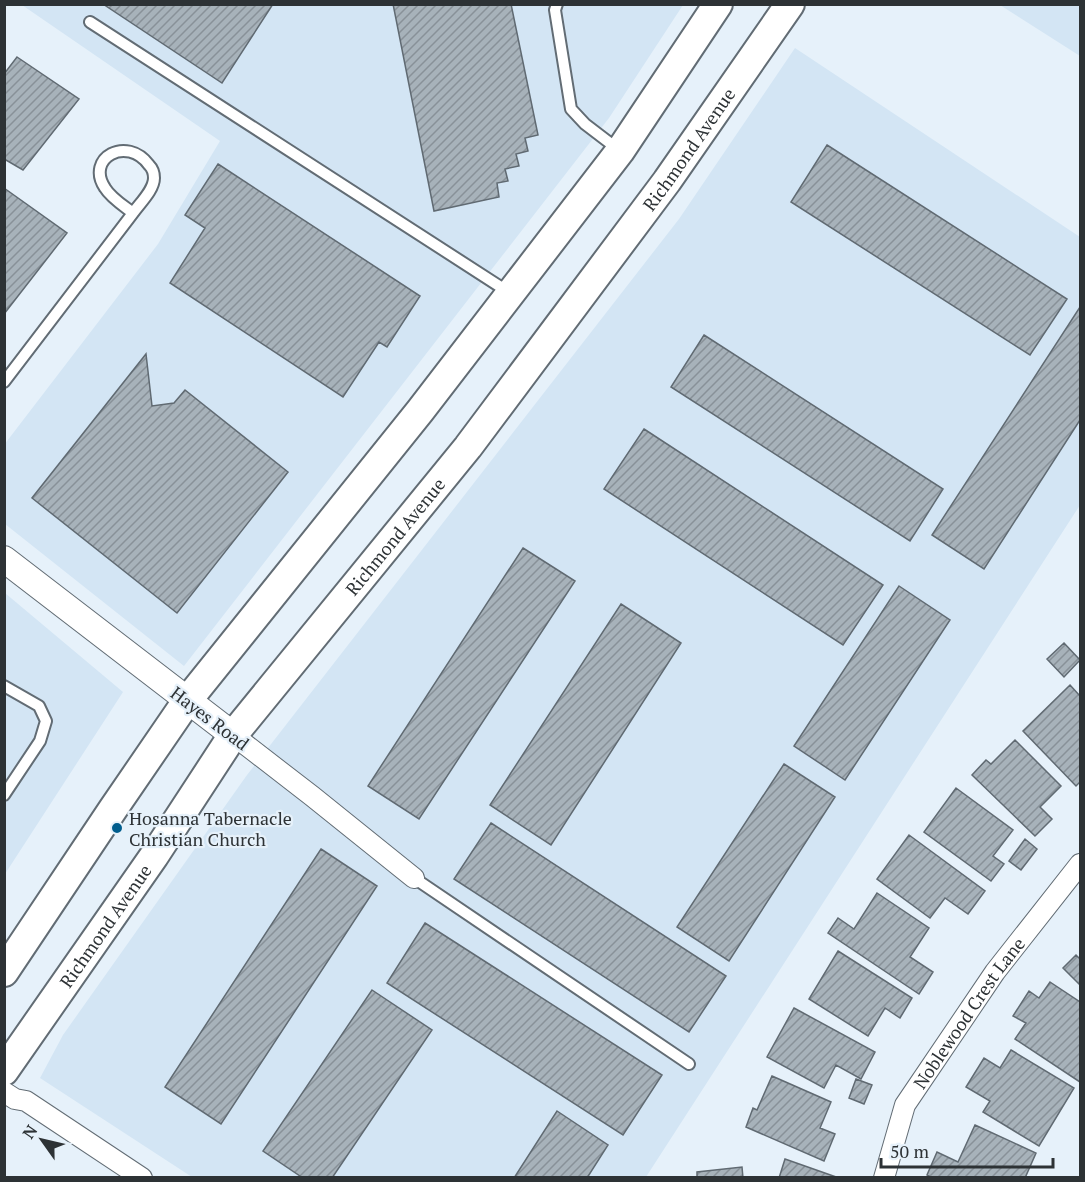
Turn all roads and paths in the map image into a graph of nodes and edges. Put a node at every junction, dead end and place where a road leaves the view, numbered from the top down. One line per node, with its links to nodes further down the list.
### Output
1 (557, 4): 5 (lane)
2 (718, 4): 5 (main road)
3 (790, 4): 12 (main road, Richmond Avenue)
4 (90, 22): 7 (lane)
5 (620, 151): 7 (main road)
6 (133, 213): 6 (lane); 8 (lane)
7 (511, 294): 11 (main road)
8 (4, 382)
9 (4, 560): 11 (street, Hayes Road)
10 (4, 686): 13 (lane)
11 (187, 701): 12 (street, Hayes Road); 16 (main road)
12 (233, 735): 15 (street, Hayes Road); 18 (main road, Richmond Avenue)
13 (4, 795)
14 (1080, 864): 21 (street, Noblewood Crest Lane)
15 (414, 878): 17 (lane)
16 (4, 972)
17 (689, 1064)
18 (4, 1071)
19 (4, 1092): 20 (street)
20 (142, 1178)
21 (884, 1178)

